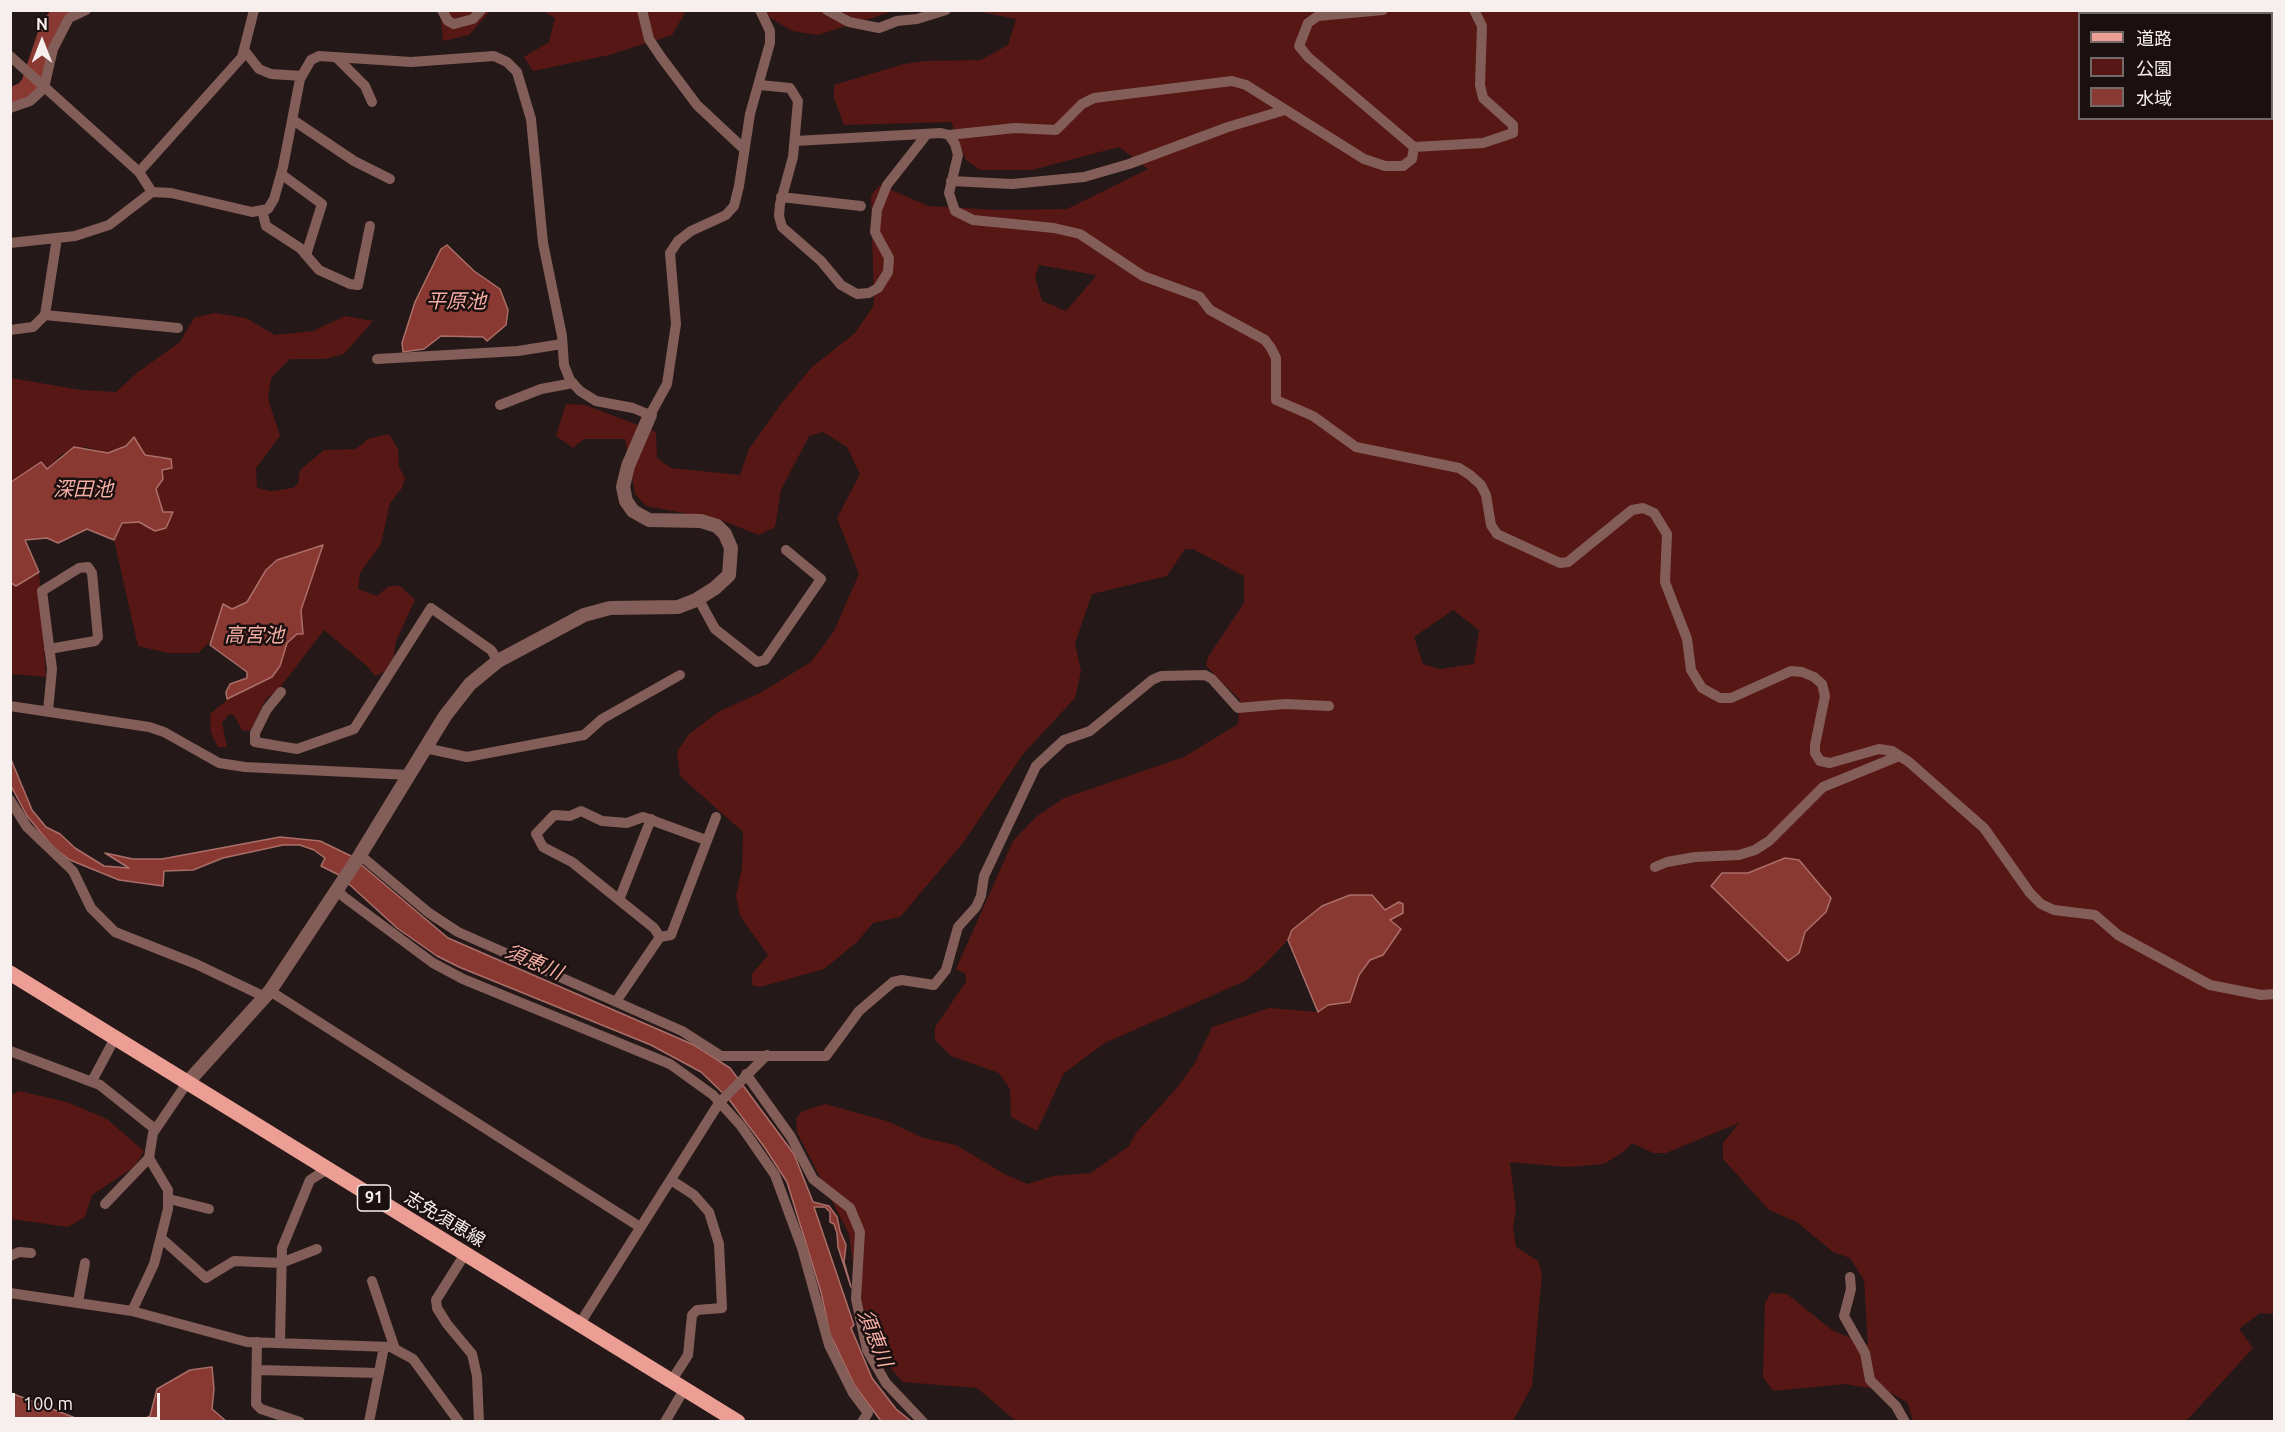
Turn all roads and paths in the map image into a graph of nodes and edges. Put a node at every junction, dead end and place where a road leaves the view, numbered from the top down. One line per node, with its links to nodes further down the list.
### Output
1 (86, 10): 16 (street)
2 (254, 10): 11 (street)
3 (442, 10): 4 (street)
4 (481, 10)
5 (642, 10): 25 (street)
6 (760, 10): 15 (street)
7 (827, 10): 8 (street)
8 (946, 10)
9 (1383, 10): 24 (street)
10 (1474, 10): 24 (street)
11 (243, 50): 14 (street); 26 (street)
12 (10, 56): 16 (street)
13 (337, 58): 14 (street); 17 (street); 41 (street)
14 (302, 76): 20 (street)
15 (760, 85): 23 (street); 25 (street)
16 (44, 88): 18 (street); 26 (street)
17 (372, 102)
18 (10, 108)
19 (1286, 110): 22 (street); 24 (street); 29 (street)
20 (293, 120): 27 (street); 28 (street)
21 (927, 134): 22 (street); 23 (street); 31 (street)
22 (949, 135): 29 (street)
23 (795, 141): 31 (street)
24 (1414, 147)
25 (744, 149): 45 (street)
26 (139, 172): 30 (street)
27 (281, 174): 33 (street); 37 (street)
28 (390, 179)
29 (951, 181): 56 (street)
30 (152, 192): 33 (street); 35 (street)
31 (782, 197): 32 (street)
32 (861, 206)
33 (262, 210): 37 (street)
34 (370, 226): 37 (street)
35 (57, 238): 36 (street); 38 (street)
36 (10, 243)
37 (306, 255)
38 (45, 315): 39 (street); 40 (street)
39 (178, 328)
40 (10, 330)
41 (562, 344): 42 (street); 43 (street)
42 (377, 359)
43 (573, 383): 44 (street); 45 (street)
44 (500, 405)
45 (650, 415): 47 (street)
46 (786, 550): 47 (street)
47 (698, 598): 49 (street)
48 (49, 649): 48 (street); 54 (street)
49 (498, 661): 51 (street); 55 (street)
50 (680, 675): 55 (street)
51 (281, 692)
52 (10, 706): 54 (street)
53 (1329, 706): 73 (street)
54 (48, 711): 57 (street)
55 (425, 748): 57 (street)
56 (1899, 756): 63 (street); 69 (street)
57 (410, 775): 62 (street)
58 (10, 800): 68 (street)
59 (716, 817): 61 (street)
60 (651, 819): 61 (street); 65 (street); 65 (street)
61 (706, 840): 66 (street)
62 (358, 856): 64 (street); 70 (street)
63 (1655, 867)
64 (339, 886): 68 (street); 77 (street)
65 (619, 900): 66 (street)
66 (660, 936): 70 (street)
67 (10, 973): 71 (main road, 志免須恵線 / 91)
68 (267, 994): 76 (street); 85 (street)
69 (2274, 994)
70 (616, 1000): 73 (street)
71 (115, 1038): 75 (street); 76 (main road, 志免須恵線 / 91)
72 (10, 1051): 75 (street)
73 (767, 1055): 74 (street)
74 (744, 1076): 77 (street); 112 (street)
75 (92, 1081): 78 (street)
76 (187, 1083): 78 (street); 80 (main road, 志免須恵線 / 91)
77 (719, 1103): 81 (street); 111 (street)
78 (154, 1129): 79 (street)
79 (149, 1158): 82 (street); 83 (street)
80 (326, 1170): 89 (main road, 志免須恵線 / 91); 92 (street)
81 (671, 1180): 85 (street); 104 (street)
82 (169, 1199): 84 (street); 86 (street)
83 (105, 1204)
84 (209, 1209)
85 (640, 1227): 98 (street)
86 (161, 1238): 92 (street); 97 (street)
87 (317, 1250): 92 (street)
88 (31, 1253): 90 (street)
89 (465, 1254): 98 (main road, 志免須恵線 / 91); 108 (street)
90 (10, 1256)
91 (85, 1263): 96 (street)
92 (281, 1263): 100 (street)
93 (1850, 1276): 113 (street)
94 (372, 1281): 101 (street)
95 (10, 1293): 96 (street)
96 (78, 1302): 97 (street)
97 (132, 1311): 99 (street)
98 (579, 1325): 104 (main road, 志免須恵線 / 91)
99 (257, 1342): 100 (street); 102 (street)
100 (280, 1342): 101 (street)
101 (389, 1348): 103 (street); 107 (street)
102 (257, 1370): 103 (street); 105 (street)
103 (379, 1373): 106 (street)
104 (679, 1384): 109 (street); 110 (main road, 志免須恵線 / 91)
105 (300, 1422)
106 (369, 1422)
107 (459, 1422)
108 (479, 1422)
109 (665, 1422)
110 (738, 1422)
111 (862, 1422)
112 (923, 1422)
113 (1905, 1422)

